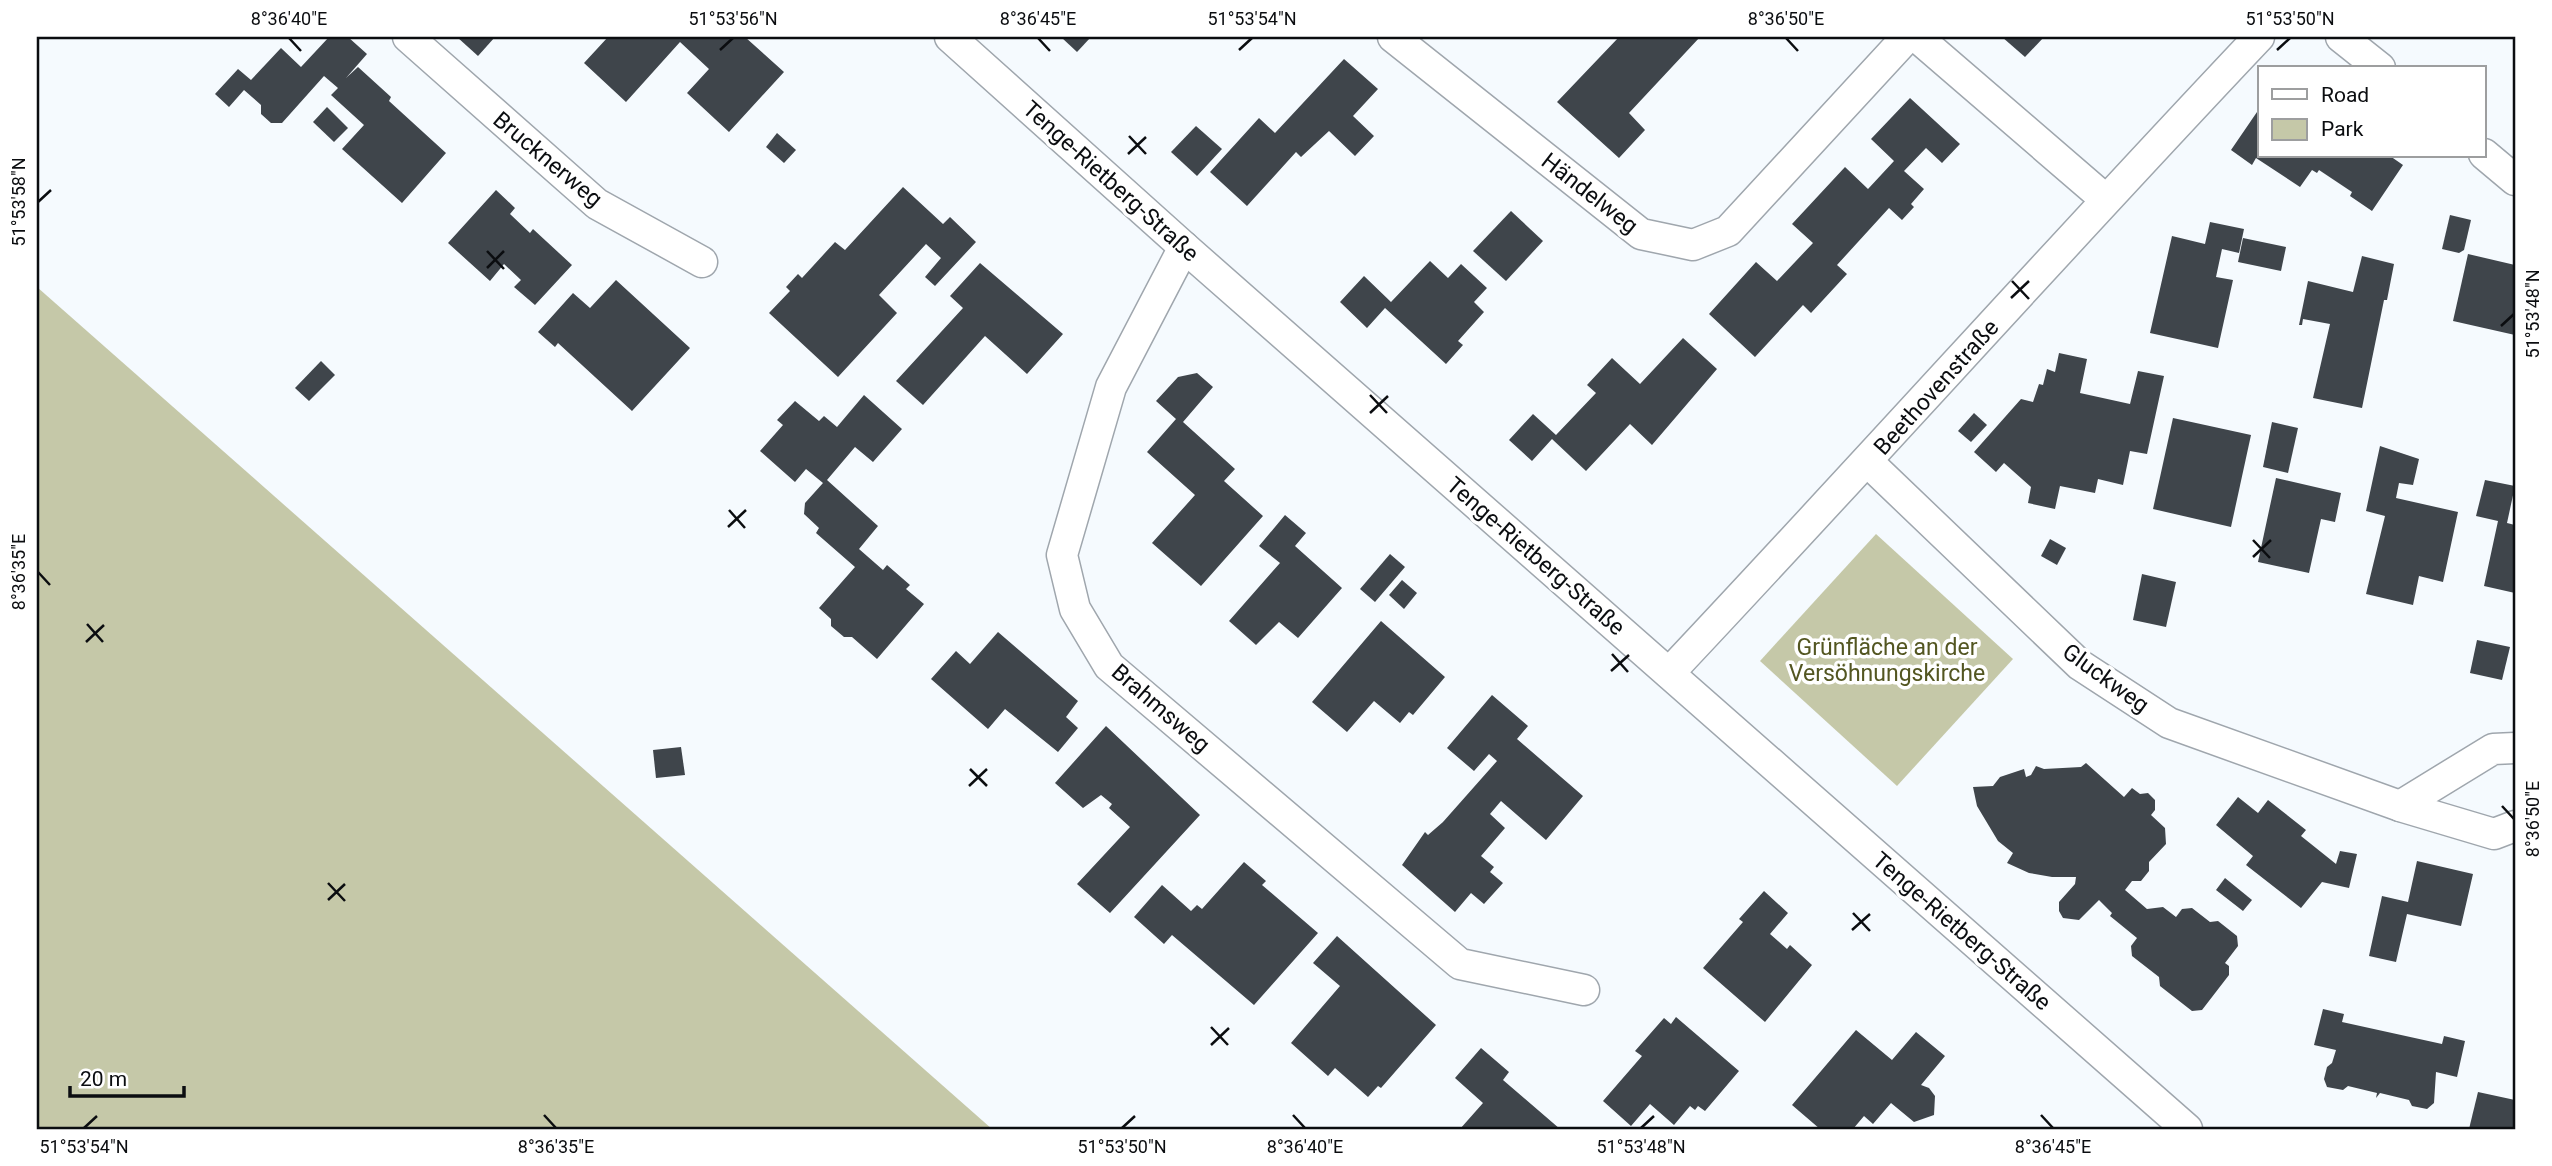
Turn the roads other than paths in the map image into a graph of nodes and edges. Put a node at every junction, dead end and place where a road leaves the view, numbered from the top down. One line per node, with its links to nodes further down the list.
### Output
1 (408, 37): 13 (street, Brucknerweg)
2 (950, 37): 12 (street, Tenge-Rietberg-Straße)
3 (1393, 37): 4 (street, Händelweg)
4 (1907, 37)
5 (1917, 37): 11 (street)
6 (2259, 37): 11 (street, Beethovenstraße)
7 (2341, 37): 8 (street)
8 (2377, 66)
9 (2486, 156): 10 (street)
10 (2515, 180)
11 (2105, 199): 14 (street, Beethovenstraße)
12 (1184, 247): 15 (street, Tenge-Rietberg-Straße); 19 (street, Brahmsweg)
13 (702, 262)
14 (1868, 461): 15 (street, Beethovenstraße); 17 (street, Gluckweg)
15 (1668, 673): 20 (street, Tenge-Rietberg-Straße)
16 (2515, 747): 17 (street)
17 (2400, 806): 18 (street, Gluckweg)
18 (2515, 826)
19 (1584, 990)
20 (2187, 1129)

